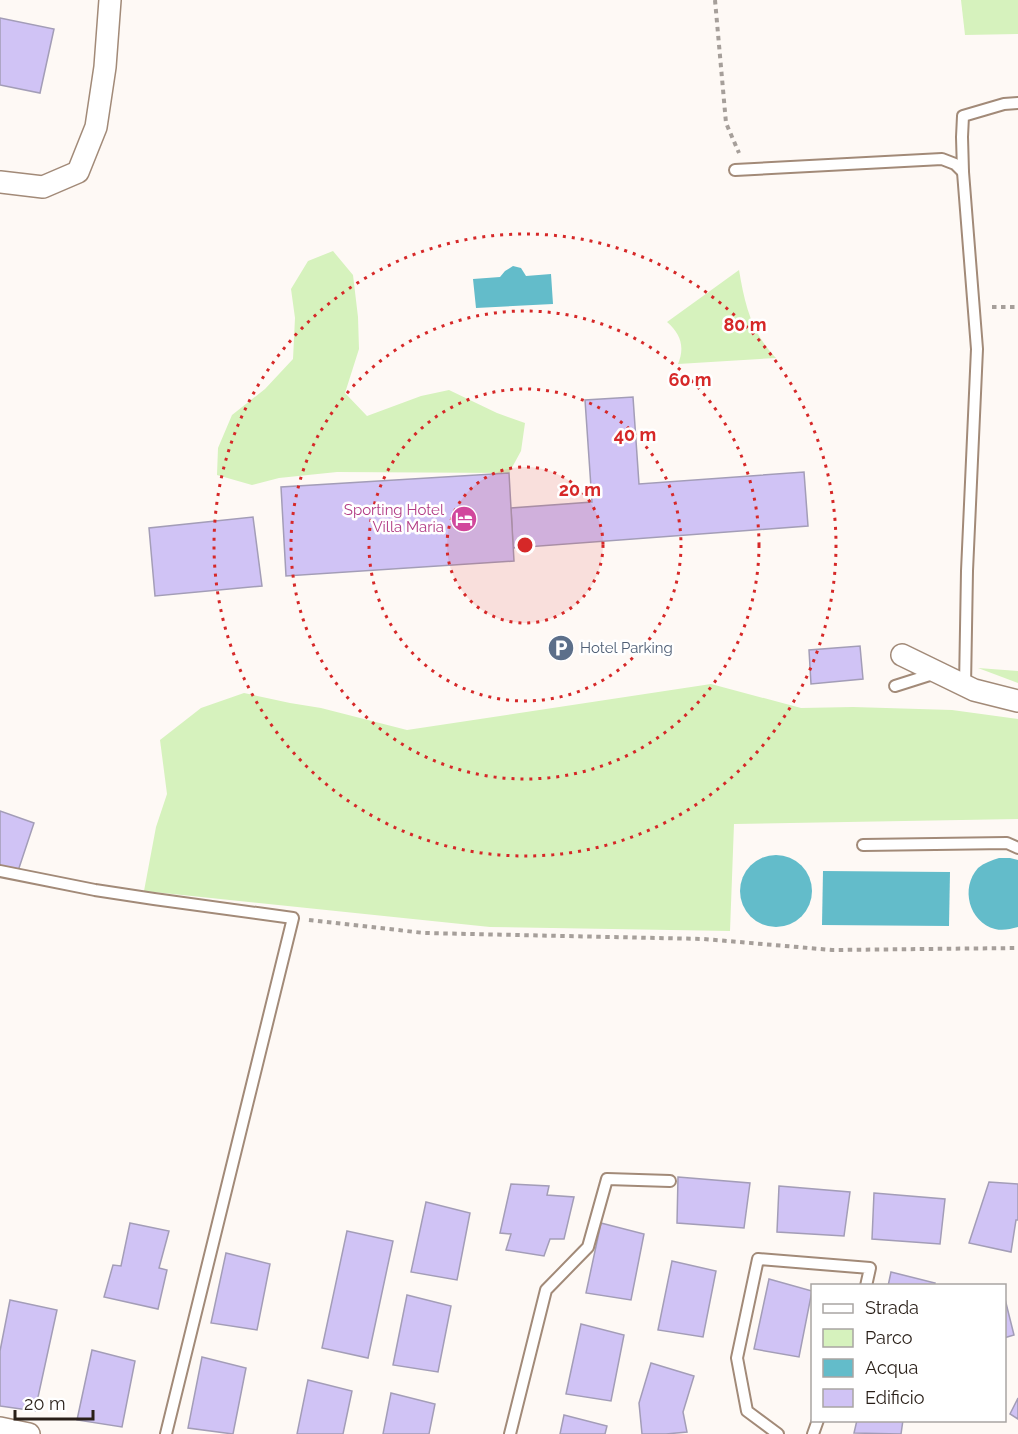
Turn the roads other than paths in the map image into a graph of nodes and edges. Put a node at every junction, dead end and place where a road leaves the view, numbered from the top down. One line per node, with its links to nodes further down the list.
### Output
1 (93, 0): 3 (street)
2 (110, 0): 3 (street)
3 (108, 25): 7 (street)
4 (1018, 103): 6 (lane)
5 (735, 170): 6 (lane)
6 (963, 172): 11 (lane)
7 (0, 182)
8 (902, 655): 9 (street)
9 (937, 673): 10 (lane); 11 (street)
10 (895, 686)
11 (965, 686): 12 (street)
12 (1018, 701)
13 (863, 844): 14 (lane)
14 (1018, 848)
15 (0, 871): 20 (lane)
16 (670, 1182): 21 (lane)
17 (866, 1284): 22 (lane)
18 (0, 1428): 19 (street)
19 (29, 1434)
20 (166, 1434)
21 (510, 1434)
22 (778, 1434)

